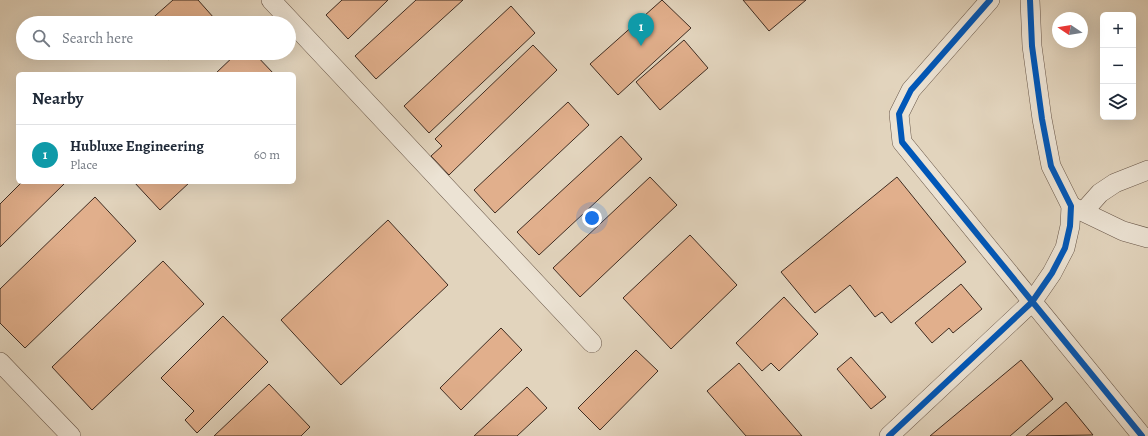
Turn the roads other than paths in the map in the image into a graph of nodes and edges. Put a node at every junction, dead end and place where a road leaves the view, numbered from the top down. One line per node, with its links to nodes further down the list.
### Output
1 (271, 0): 4 (street)
2 (990, 0): 9 (street)
3 (1030, 0): 7 (street)
4 (286, 16)
5 (296, 27): 10 (street)
6 (1148, 170): 7 (street)
7 (1077, 208): 8 (street); 9 (street)
8 (1148, 238)
9 (1032, 302): 13 (street); 14 (street)
10 (592, 343)
11 (0, 362): 12 (street)
12 (71, 436)
13 (889, 436)
14 (1142, 436)

